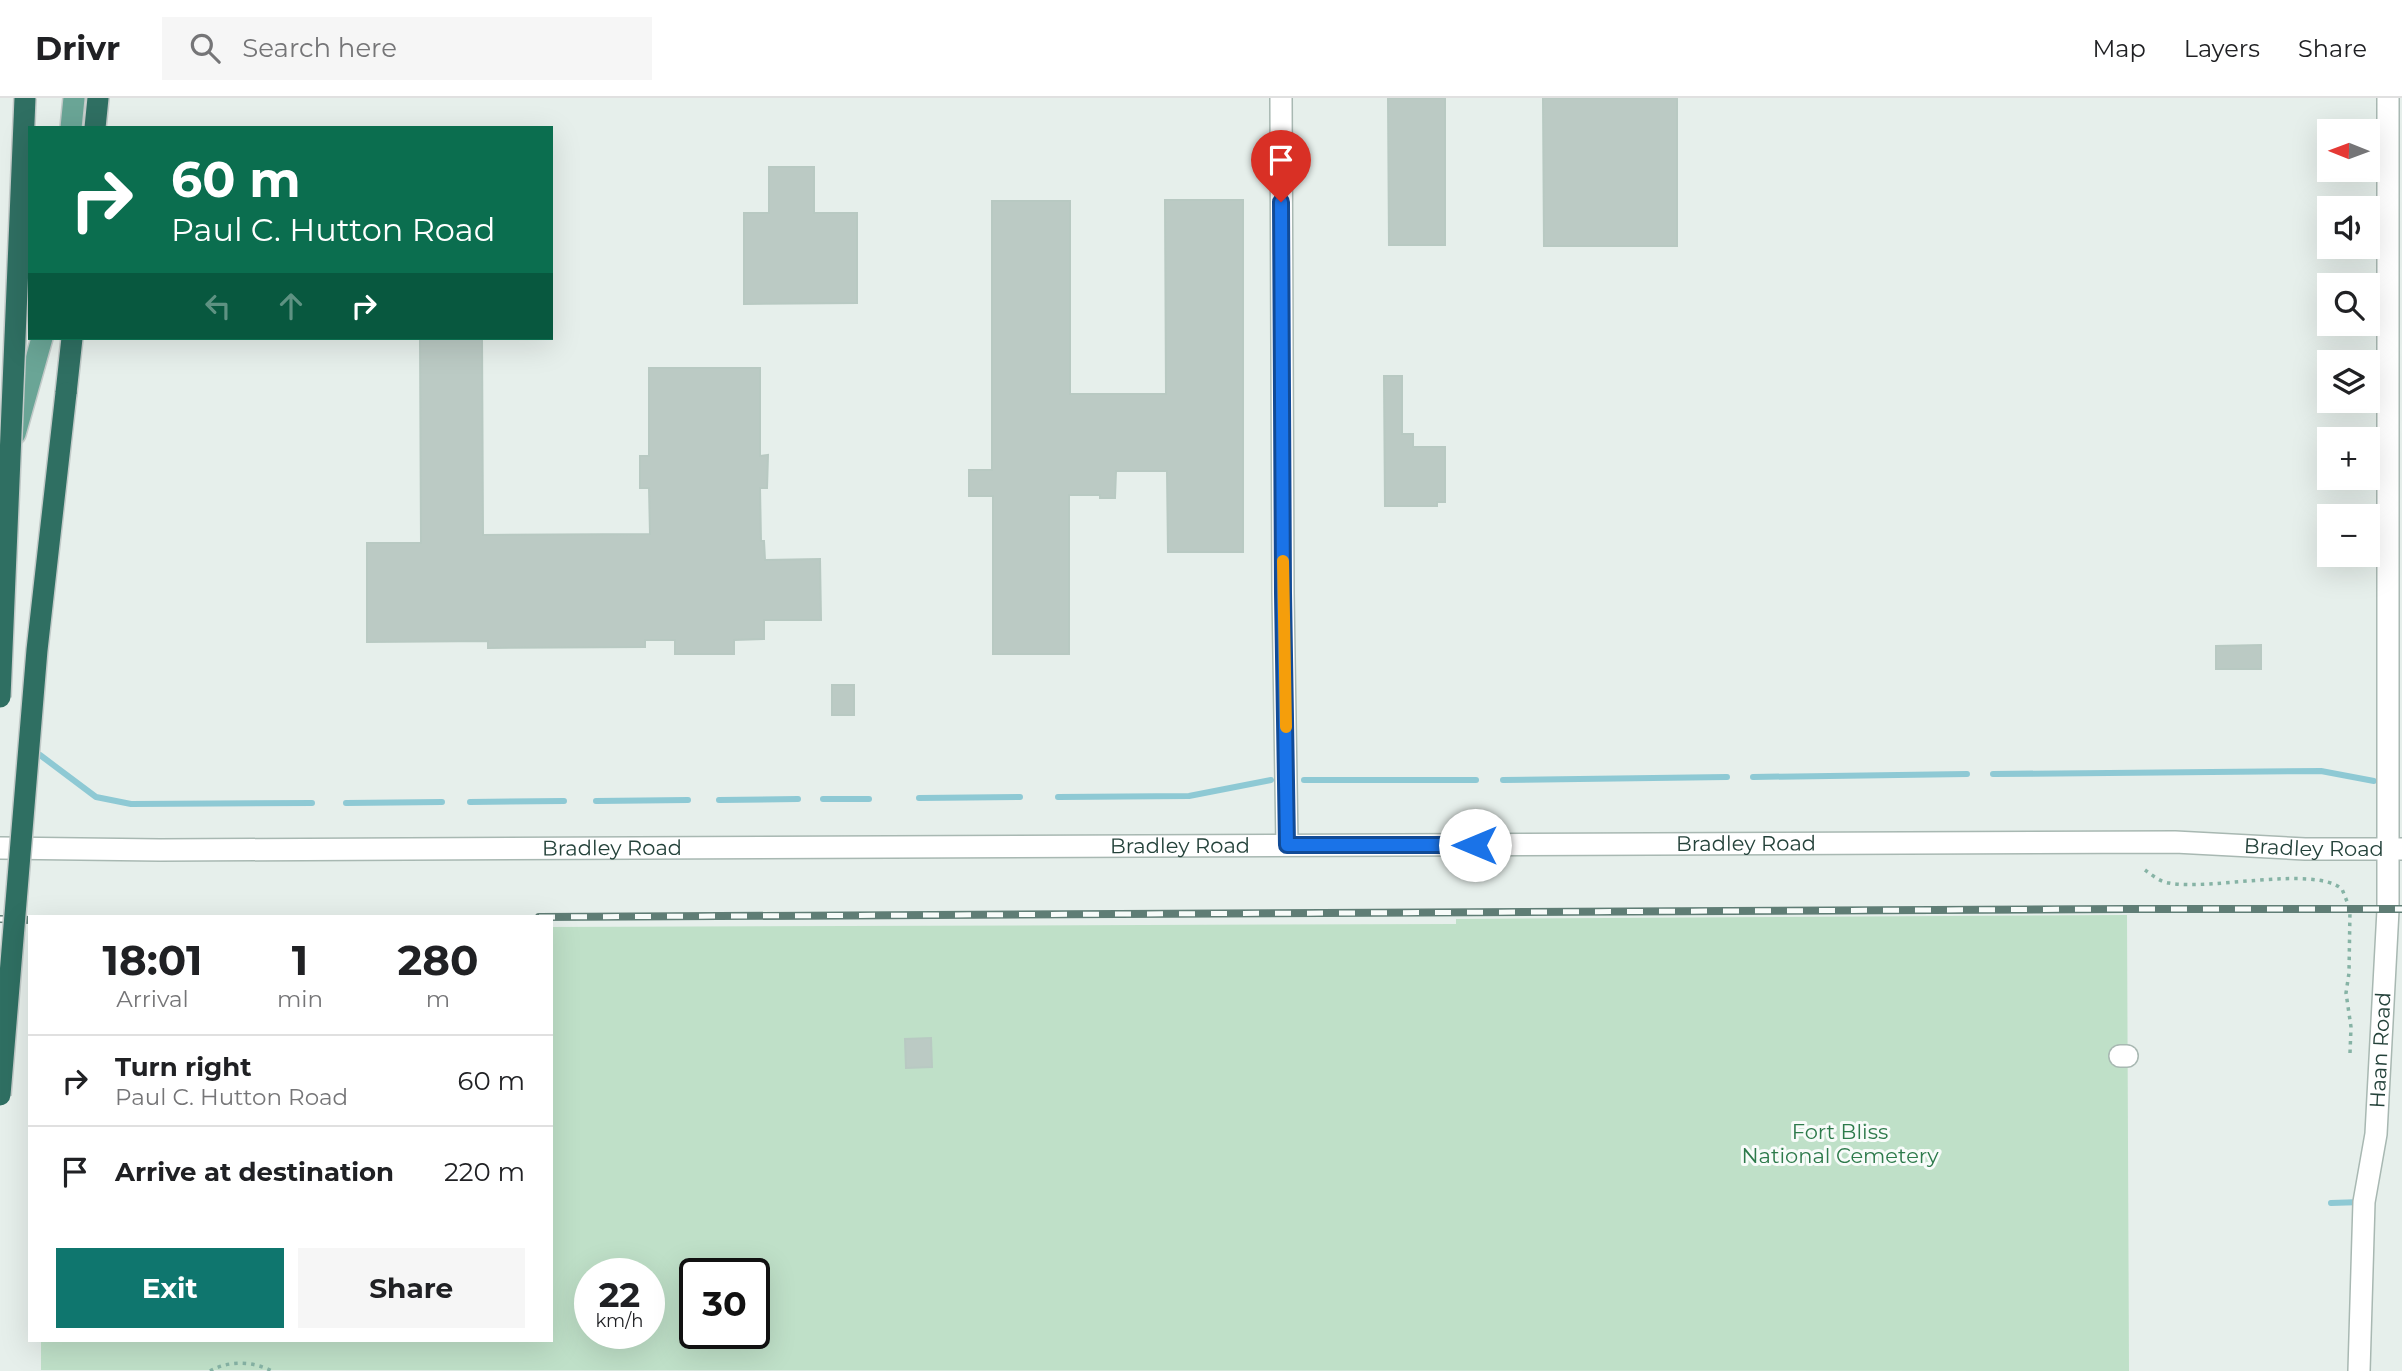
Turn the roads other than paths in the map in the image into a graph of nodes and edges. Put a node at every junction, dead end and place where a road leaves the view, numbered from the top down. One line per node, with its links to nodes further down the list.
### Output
1 (25, 98): 12 (highway, bridge)
2 (74, 98): 6 (main road)
3 (98, 98): 7 (highway)
4 (1281, 98): 13 (street)
5 (2388, 98): 8 (street, Haan Road)
6 (71, 126)
7 (95, 126)
8 (2396, 313): 15 (street, Haan Road)
9 (41, 340): 11 (main road)
10 (72, 340): 16 (highway, bridge)
11 (0, 483)
12 (0, 697)
13 (1287, 845): 14 (street, Bradley Road); 15 (street, Bradley Road)
14 (0, 848)
15 (2395, 849): 17 (street, Haan Road)
16 (0, 1096)
17 (2359, 1371)

